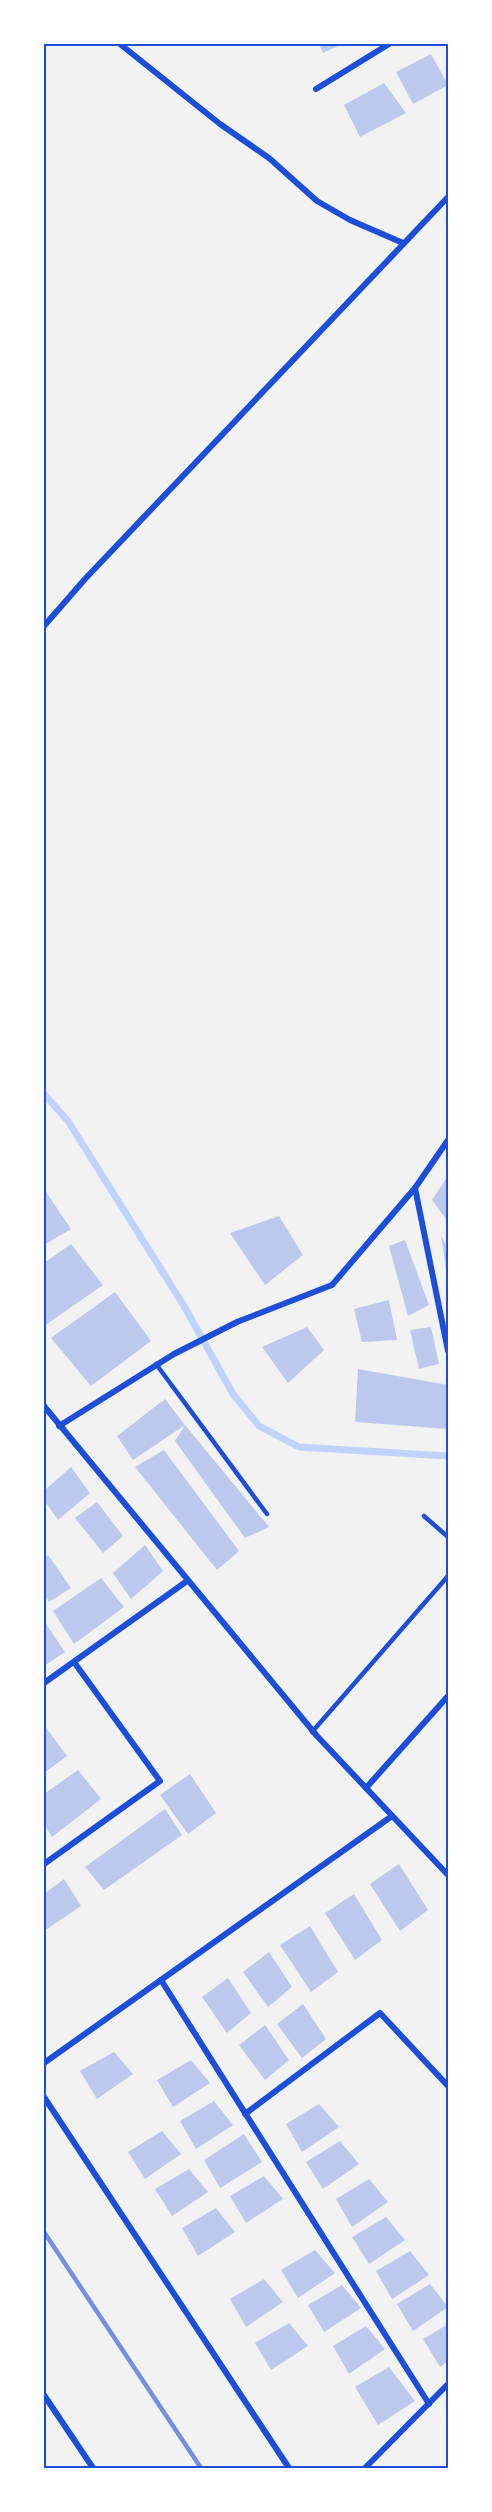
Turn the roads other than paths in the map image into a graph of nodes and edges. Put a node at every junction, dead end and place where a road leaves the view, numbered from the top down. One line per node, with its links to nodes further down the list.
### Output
1 (120, 44): 5 (street)
2 (389, 44): 3 (street)
3 (316, 89)
4 (448, 197): 5 (street)
5 (403, 243): 6 (street)
6 (44, 626)
7 (448, 1140): 8 (street)
8 (415, 1188): 9 (street); 10 (street)
9 (448, 1351)
10 (156, 1365): 12 (street); 13 (lane)
11 (44, 1406): 12 (street)
12 (59, 1426): 17 (street)
13 (267, 1514)
14 (424, 1516): 15 (lane)
15 (448, 1537)
16 (448, 1576): 21 (lane)
17 (187, 1581): 18 (street); 21 (street)
18 (74, 1662): 19 (street); 24 (street)
19 (44, 1683)
20 (448, 1695): 22 (street)
21 (312, 1732): 22 (street)
22 (366, 1788): 23 (street)
23 (392, 1816): 25 (street); 26 (street)
24 (44, 1864)
25 (448, 1875)
26 (161, 1980): 27 (street); 30 (street)
27 (44, 2062)
28 (448, 2086): 30 (street)
29 (44, 2097): 35 (street)
30 (245, 2114): 33 (street)
31 (448, 2384): 33 (street)
32 (44, 2395): 34 (street)
33 (429, 2404): 36 (street)
34 (93, 2469)
35 (289, 2469)
36 (365, 2469)

